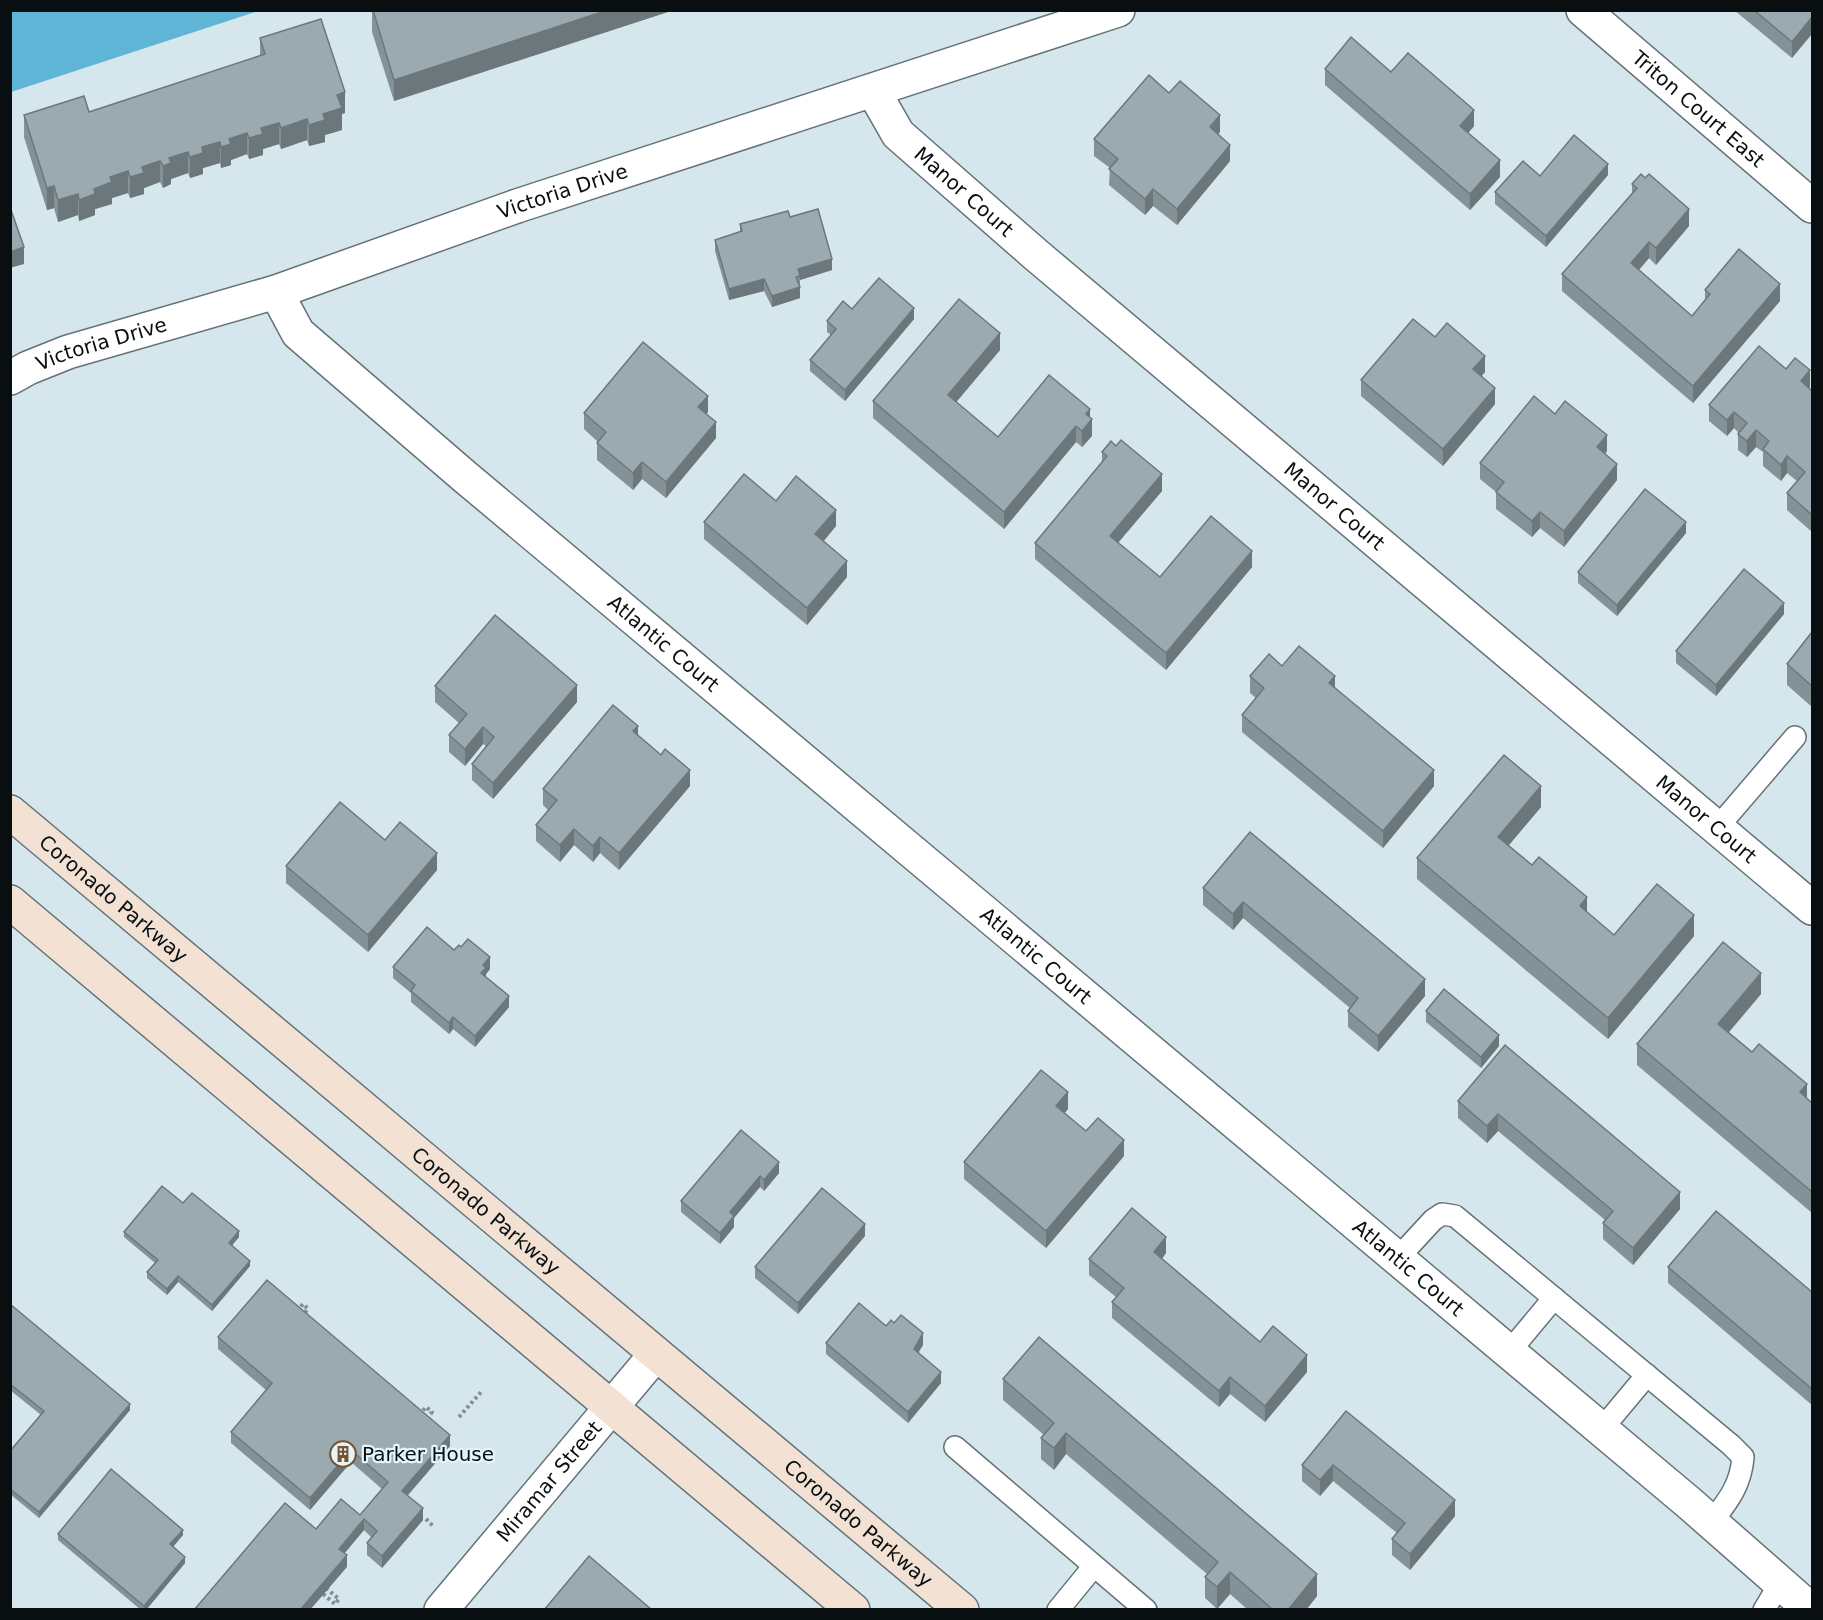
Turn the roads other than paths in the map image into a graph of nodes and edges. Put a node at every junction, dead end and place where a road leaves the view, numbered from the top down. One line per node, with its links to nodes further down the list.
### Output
1 (1118, 10): 3 (street, Victoria Drive)
2 (1583, 10): 4 (street, Triton Court East)
3 (874, 92): 5 (street, Victoria Drive); 9 (street, Manor Court)
4 (1812, 206)
5 (276, 292): 6 (street, Victoria Drive); 12 (street, Atlantic Court)
6 (10, 378)
7 (1795, 737): 9 (lane)
8 (10, 812): 15 (street, Coronado Parkway)
9 (1717, 828): 11 (street, Manor Court)
10 (10, 902): 17 (street)
11 (1812, 908)
12 (1397, 1259): 13 (lane); 14 (street, Atlantic Court)
13 (1554, 1298): 14 (lane); 16 (lane)
14 (1509, 1352): 18 (street, Atlantic Court)
15 (656, 1354): 17 (street, Miramar Street); 25 (street, Coronado Parkway)
16 (1647, 1375): 18 (lane); 20 (lane)
17 (612, 1407): 23 (street, Miramar Street); 24 (street)
18 (1601, 1430): 20 (street, Atlantic Court)
19 (955, 1447): 21 (lane)
20 (1711, 1523): 22 (street, Atlantic Court)
21 (1094, 1566): 26 (lane); 27 (lane)
22 (1772, 1596): 28 (street, Atlantic Court)
23 (441, 1610)
24 (853, 1610)
25 (962, 1610)
26 (1058, 1610)
27 (1146, 1610)
28 (1811, 1610)

